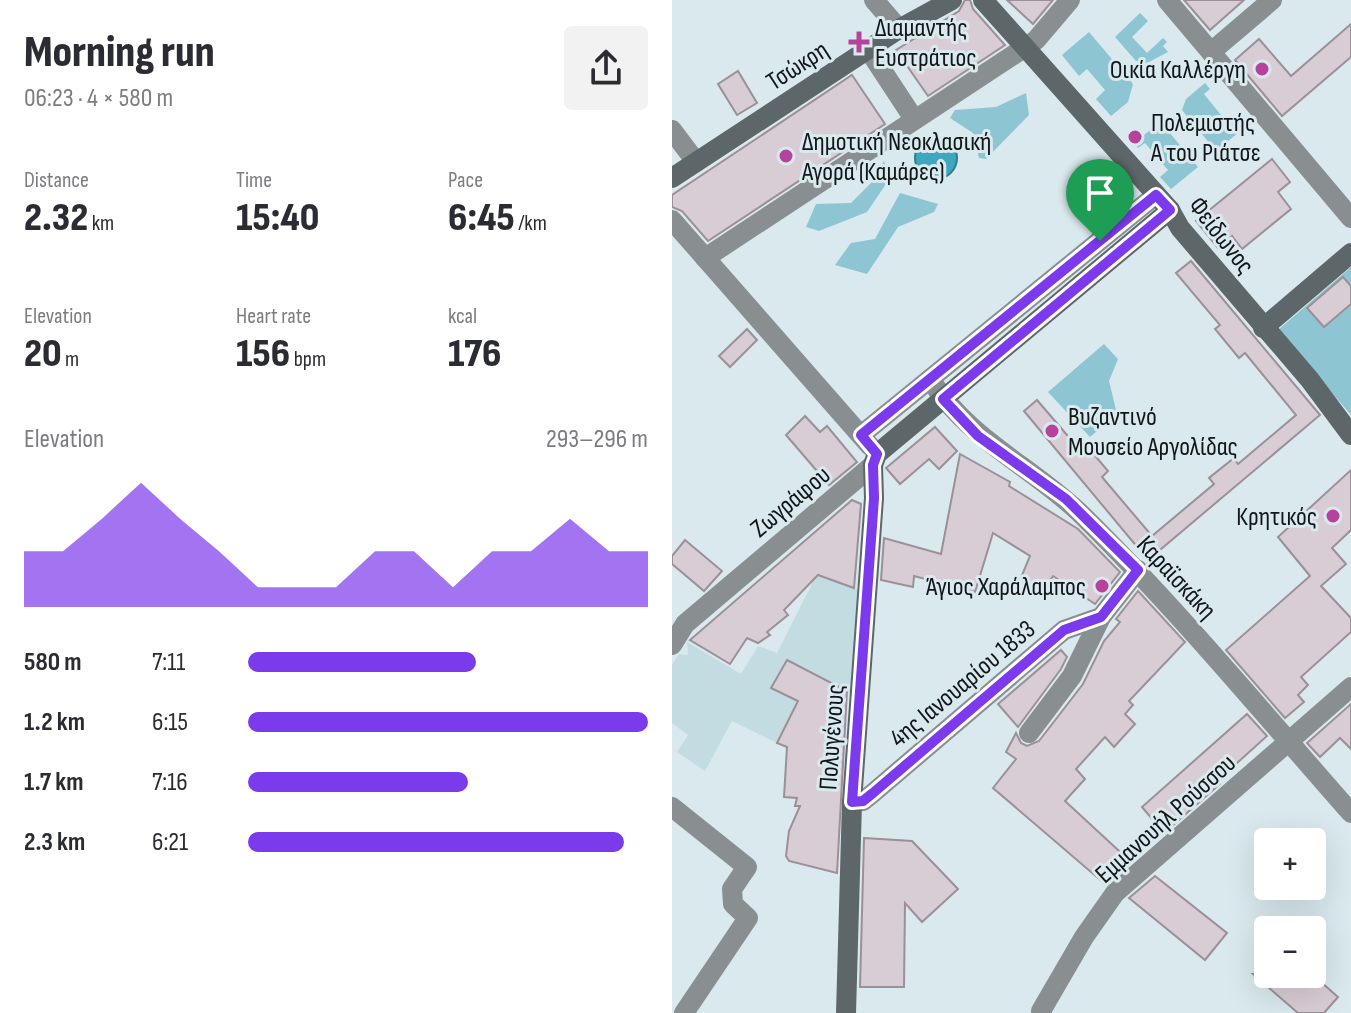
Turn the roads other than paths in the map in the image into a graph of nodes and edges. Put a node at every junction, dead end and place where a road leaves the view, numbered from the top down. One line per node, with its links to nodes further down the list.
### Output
1 (874, 0): 7 (street)
2 (952, 0): 7 (street, Τσώκρη)
3 (983, 0): 8 (street, Φείδωνος)
4 (1070, 0): 8 (street)
5 (1167, 0): 10 (street)
6 (1272, 0): 10 (street)
7 (899, 29): 9 (street, Τσώκρη)
8 (1023, 47): 11 (street); 15 (street, Φείδωνος)
9 (868, 49): 11 (street); 13 (street, Τσώκρη)
10 (1211, 52): 17 (street)
11 (914, 119): 20 (street)
12 (672, 130): 13 (street)
13 (696, 162): 14 (street, Τσώκρη)
14 (672, 178)
15 (1156, 195): 16 (street, Φείδωνος); 21 (street)
16 (1170, 210): 22 (street, Ζωγράφου); 23 (street, Φείδωνος)
17 (1351, 218)
18 (672, 220): 20 (street)
19 (1351, 253): 23 (street)
20 (705, 258): 26 (street)
21 (1043, 287): 22 (street); 24 (street)
22 (1058, 304): 25 (street, Ζωγράφου)
23 (1263, 328): 27 (street, Φείδωνος)
24 (930, 379): 25 (street); 26 (street)
25 (943, 399): 28 (street, Ζωγράφου); 29 (street, Καραϊσκάκη)
26 (861, 435): 28 (street)
27 (1351, 435)
28 (875, 460): 31 (street, Ζωγράφου); 35 (street, Πολυγένους)
29 (1138, 570): 30 (street); 34 (street, Καραϊσκάκη)
30 (1101, 617): 33 (street); 35 (street, 4ης Ιανουαρίου 1833)
31 (672, 645)
32 (1351, 687): 34 (street, Εμμανουήλ Ρούσσου)
33 (1029, 733)
34 (1289, 743): 37 (street, Καραϊσκάκη); 39 (street, Εμμανουήλ Ρούσσου)
35 (852, 802): 41 (street, Πολυγένους)
36 (672, 807): 40 (street)
37 (1351, 813)
38 (1070, 976): 39 (street)
39 (1040, 1012)
40 (684, 1013)
41 (846, 1013)

